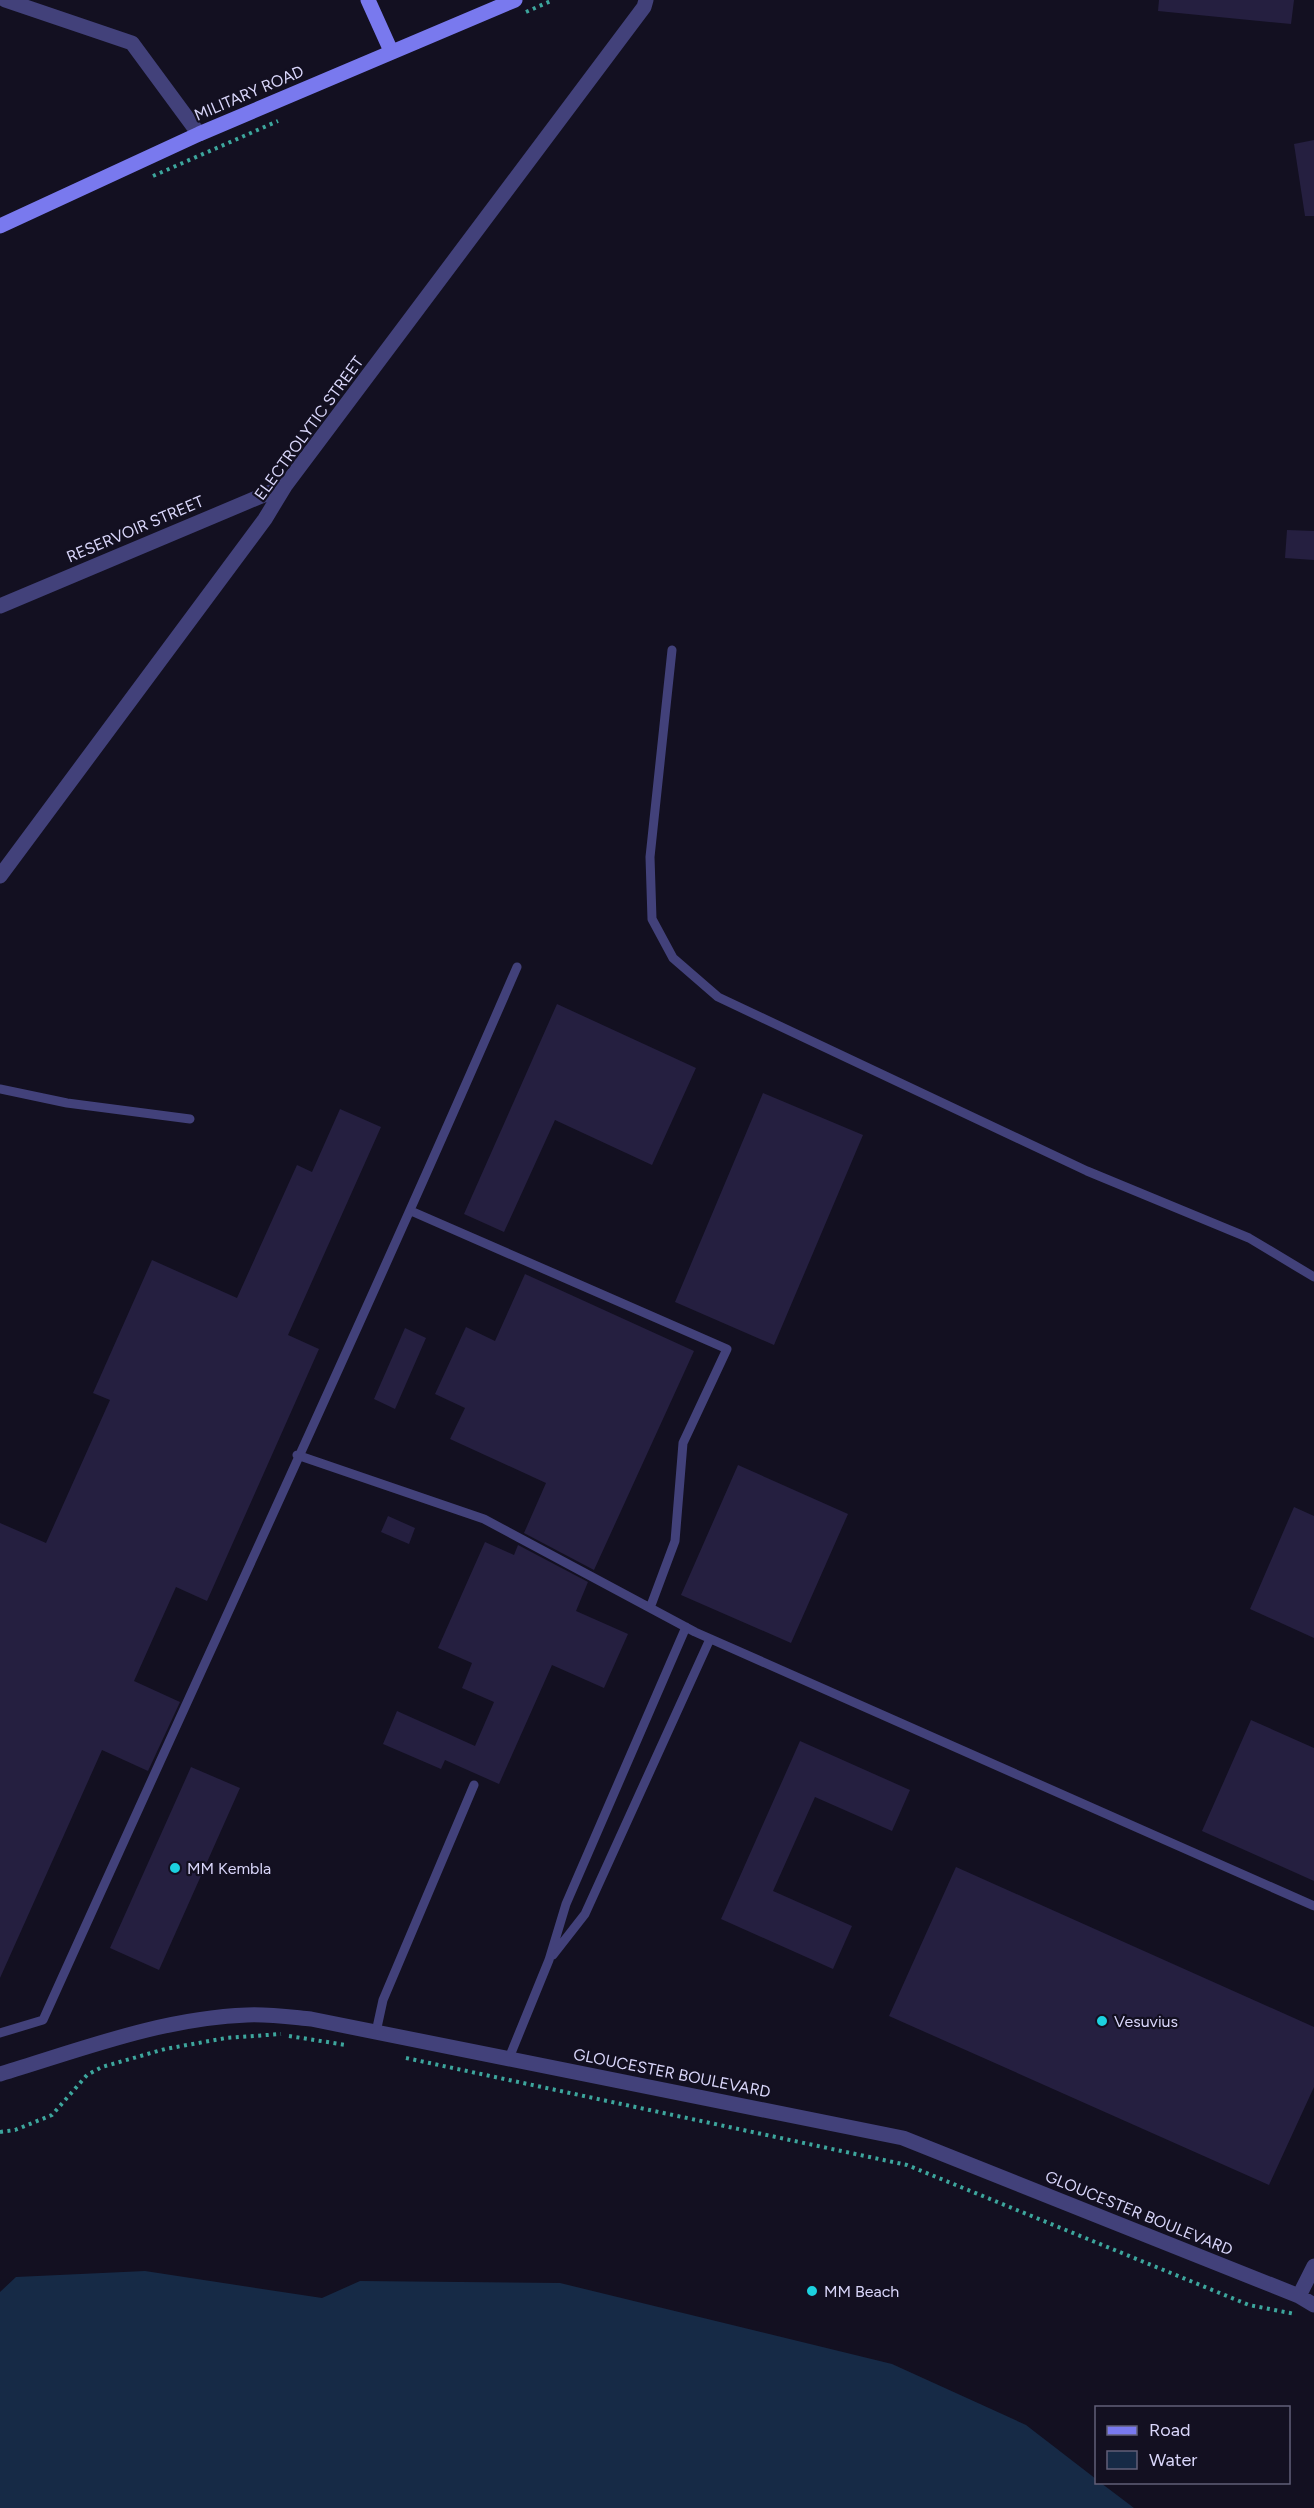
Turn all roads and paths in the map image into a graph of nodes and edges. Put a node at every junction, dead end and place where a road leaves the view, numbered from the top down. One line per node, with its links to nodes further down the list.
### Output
1 (5, 0): 6 (street)
2 (368, 0): 5 (main road)
3 (515, 0): 5 (main road, MILITARY ROAD)
4 (646, 0): 8 (street, ELECTROLYTIC STREET)
5 (391, 51): 6 (main road, MILITARY ROAD)
6 (199, 134): 7 (main road, MILITARY ROAD)
7 (0, 226)
8 (285, 486): 9 (street, RESERVOIR STREET); 11 (street, ELECTROLYTIC STREET)
9 (0, 606)
10 (672, 650): 16 (lane)
11 (0, 876)
12 (517, 967): 15 (lane)
13 (0, 1089): 14 (lane)
14 (190, 1119)
15 (411, 1211): 17 (lane); 18 (lane)
16 (1314, 1277)
17 (297, 1455): 18 (lane); 25 (lane)
18 (650, 1608): 19 (lane)
19 (686, 1627): 20 (lane); 23 (lane)
20 (710, 1639): 22 (lane); 23 (lane)
21 (474, 1785): 24 (lane)
22 (1314, 1906)
23 (549, 1960): 28 (lane)
24 (376, 2032): 28 (street, GLOUCESTER BOULEVARD); 29 (street, GLOUCESTER BOULEVARD)
25 (0, 2033)
26 (351, 2046): 30 (path)
27 (400, 2056): 34 (path)
28 (509, 2058): 32 (street, GLOUCESTER BOULEVARD)
29 (0, 2074)
30 (0, 2133)
31 (1314, 2266): 32 (street)
32 (1299, 2296): 33 (street, GLOUCESTER BOULEVARD)
33 (1314, 2305)
34 (1299, 2315)

